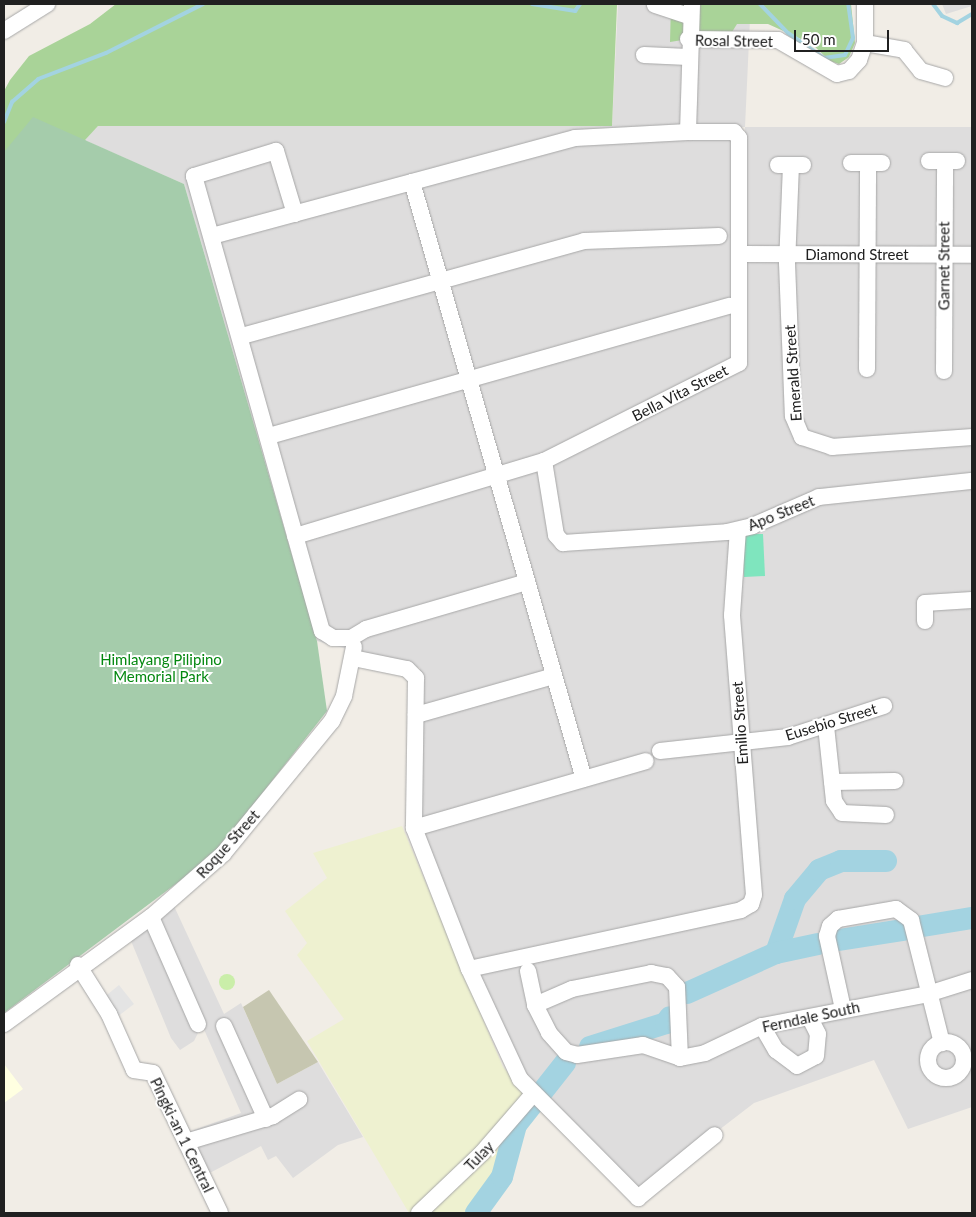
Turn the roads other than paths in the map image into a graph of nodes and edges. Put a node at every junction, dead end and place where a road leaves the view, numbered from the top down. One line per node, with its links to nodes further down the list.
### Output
1 (47, 4): 5 (street)
2 (866, 4): 7 (street, Rosal Street)
3 (655, 5): 4 (street)
4 (690, 10): 6 (street)
5 (4, 31)
6 (688, 39): 7 (street, Rosal Street); 9 (street, Rosal Street)
7 (865, 43): 10 (street)
8 (644, 55): 9 (street)
9 (688, 57): 11 (street, Rosal Street)
10 (945, 78)
11 (683, 132): 15 (street, Bella Vita Street); 19 (street, Bella Vita Street)
12 (944, 161): 22 (street, Garnet Street)
13 (867, 163): 21 (street)
14 (791, 165): 20 (street, Emerald Street)
15 (412, 182): 16 (street, Bella Vita Street); 24 (street)
16 (295, 214): 17 (street, Bella Vita Street); 17 (street)
17 (212, 236): 26 (street)
18 (719, 236): 24 (street)
19 (741, 254): 20 (street, Diamond Street); 32 (street, Bella Vita Street)
20 (787, 255): 21 (street, Diamond Street); 31 (street, Emerald Street)
21 (867, 255): 22 (street, Diamond Street); 27 (street)
22 (944, 255): 23 (street, Diamond Street); 28 (street, Garnet Street)
23 (972, 255)
24 (440, 281): 26 (street); 29 (street)
25 (729, 306): 29 (street)
26 (242, 336): 30 (street)
27 (867, 368)
28 (944, 371)
29 (469, 380): 30 (street); 33 (street)
30 (268, 436): 36 (street)
31 (972, 437)
32 (544, 461): 33 (street); 35 (street, Apo Street)
33 (497, 477): 36 (street); 37 (street)
34 (972, 481): 35 (street, Apo Street)
35 (738, 530): 46 (street, Emilio Street)
36 (295, 536): 40 (street)
37 (527, 582): 40 (street); 42 (street)
38 (972, 600): 39 (street)
39 (925, 621)
40 (351, 638): 41 (street, Roque Street)
41 (353, 658): 44 (street); 54 (street, Roque Street)
42 (554, 676): 44 (street); 49 (street)
43 (884, 706): 45 (street, Eusebio Street)
44 (416, 715): 53 (street)
45 (826, 726): 46 (street, Eusebio Street); 51 (street)
46 (741, 742): 47 (street, Eusebio Street); 56 (street, Emilio Street)
47 (660, 751)
48 (646, 761): 49 (street)
49 (584, 779): 53 (street)
50 (895, 781): 51 (street)
51 (832, 782): 52 (street)
52 (886, 815)
53 (414, 828): 56 (street)
54 (151, 917): 55 (street, Roque Street); 64 (street)
55 (78, 965): 63 (street, Roque Street); 73 (street, Pingki-an 1 Central)
56 (469, 969): 69 (street)
57 (528, 971): 60 (street, Ferndale South)
58 (972, 980): 59 (street, Ferndale South)
59 (928, 994): 61 (street, Ferndale South); 61 (street); 67 (street)
60 (535, 1005): 68 (street, Ferndale South); 68 (street)
61 (843, 1009): 62 (street, Ferndale South)
62 (810, 1018): 66 (street, Ferndale South); 66 (street)
63 (4, 1024)
64 (198, 1024)
65 (224, 1026): 71 (street)
66 (762, 1026): 68 (street, Ferndale South)
67 (942, 1043)
68 (680, 1058)
69 (534, 1093): 72 (street); 75 (street, Tulay)
70 (299, 1100): 71 (street)
71 (266, 1118): 73 (street)
72 (715, 1135)
73 (186, 1142): 74 (street, Pingki-an 1 Central)
74 (220, 1213)
75 (419, 1213)

